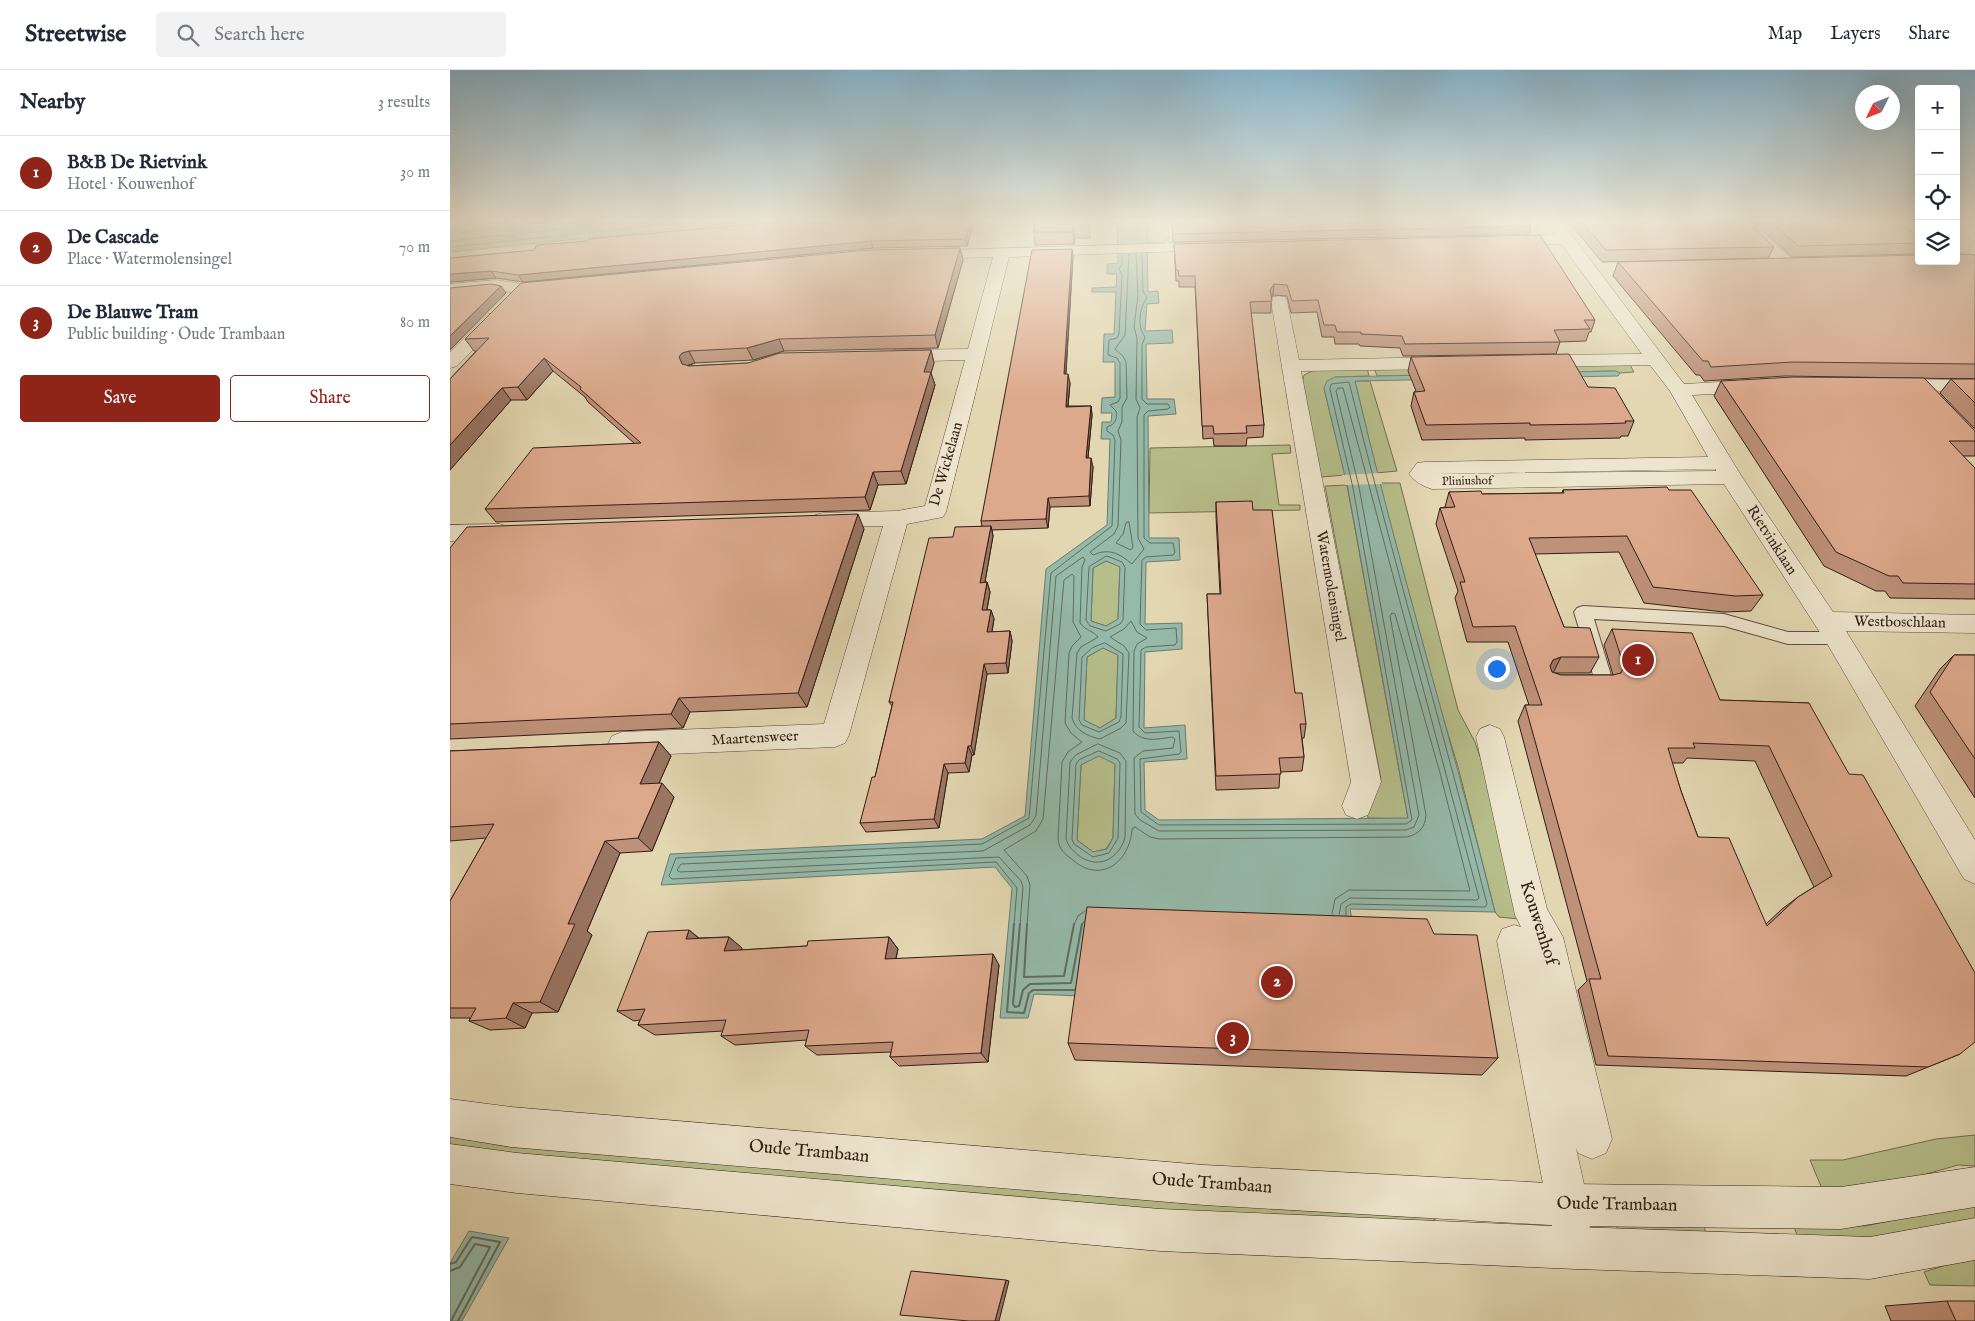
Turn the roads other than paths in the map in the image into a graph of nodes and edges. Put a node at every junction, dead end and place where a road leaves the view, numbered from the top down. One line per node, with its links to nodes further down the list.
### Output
1 (995, 279): 7 (street, De Wickelaan)
2 (1605, 279): 9 (street, Rietvinklaan)
3 (543, 287): 5 (street)
4 (450, 289): 5 (street)
5 (523, 289): 11 (street)
6 (1279, 301): 13 (street, Watermolensingel)
7 (975, 354): 8 (street); 21 (street, De Wickelaan)
8 (880, 357)
9 (1656, 359): 10 (street); 18 (street, Rietvinklaan)
10 (1518, 361)
11 (450, 362)
12 (1468, 362): 13 (street)
13 (1291, 366): 30 (street, Watermolensingel)
14 (1776, 384): 18 (street)
15 (1871, 385): 16 (street)
16 (1919, 386): 17 (street); 19 (street)
17 (1975, 386)
18 (1679, 390): 20 (street, Rietvinklaan)
19 (1938, 405)
20 (1726, 470): 20 (street, Pliniushof); 26 (street, Rietvinklaan)
21 (896, 518): 22 (street, De Wickelaan); 29 (street, Maartensweer)
22 (808, 521)
23 (521, 531): 24 (street)
24 (450, 534)
25 (1975, 624): 26 (street, Westboschlaan)
26 (1831, 630): 27 (lane); 31 (street, Rietvinklaan)
27 (1570, 682)
28 (1490, 737): 34 (street, Kouwenhof)
29 (597, 745)
30 (1356, 806)
31 (1975, 869)
32 (1514, 941): 37 (street, Kouwenhof)
33 (450, 1118): 37 (street, Oude Trambaan)
34 (1592, 1139)
35 (450, 1164): 39 (street)
36 (1975, 1186): 37 (street, Oude Trambaan)
37 (1567, 1205): 39 (street, Kouwenhof)
38 (1975, 1239): 39 (street)
39 (1576, 1248)

